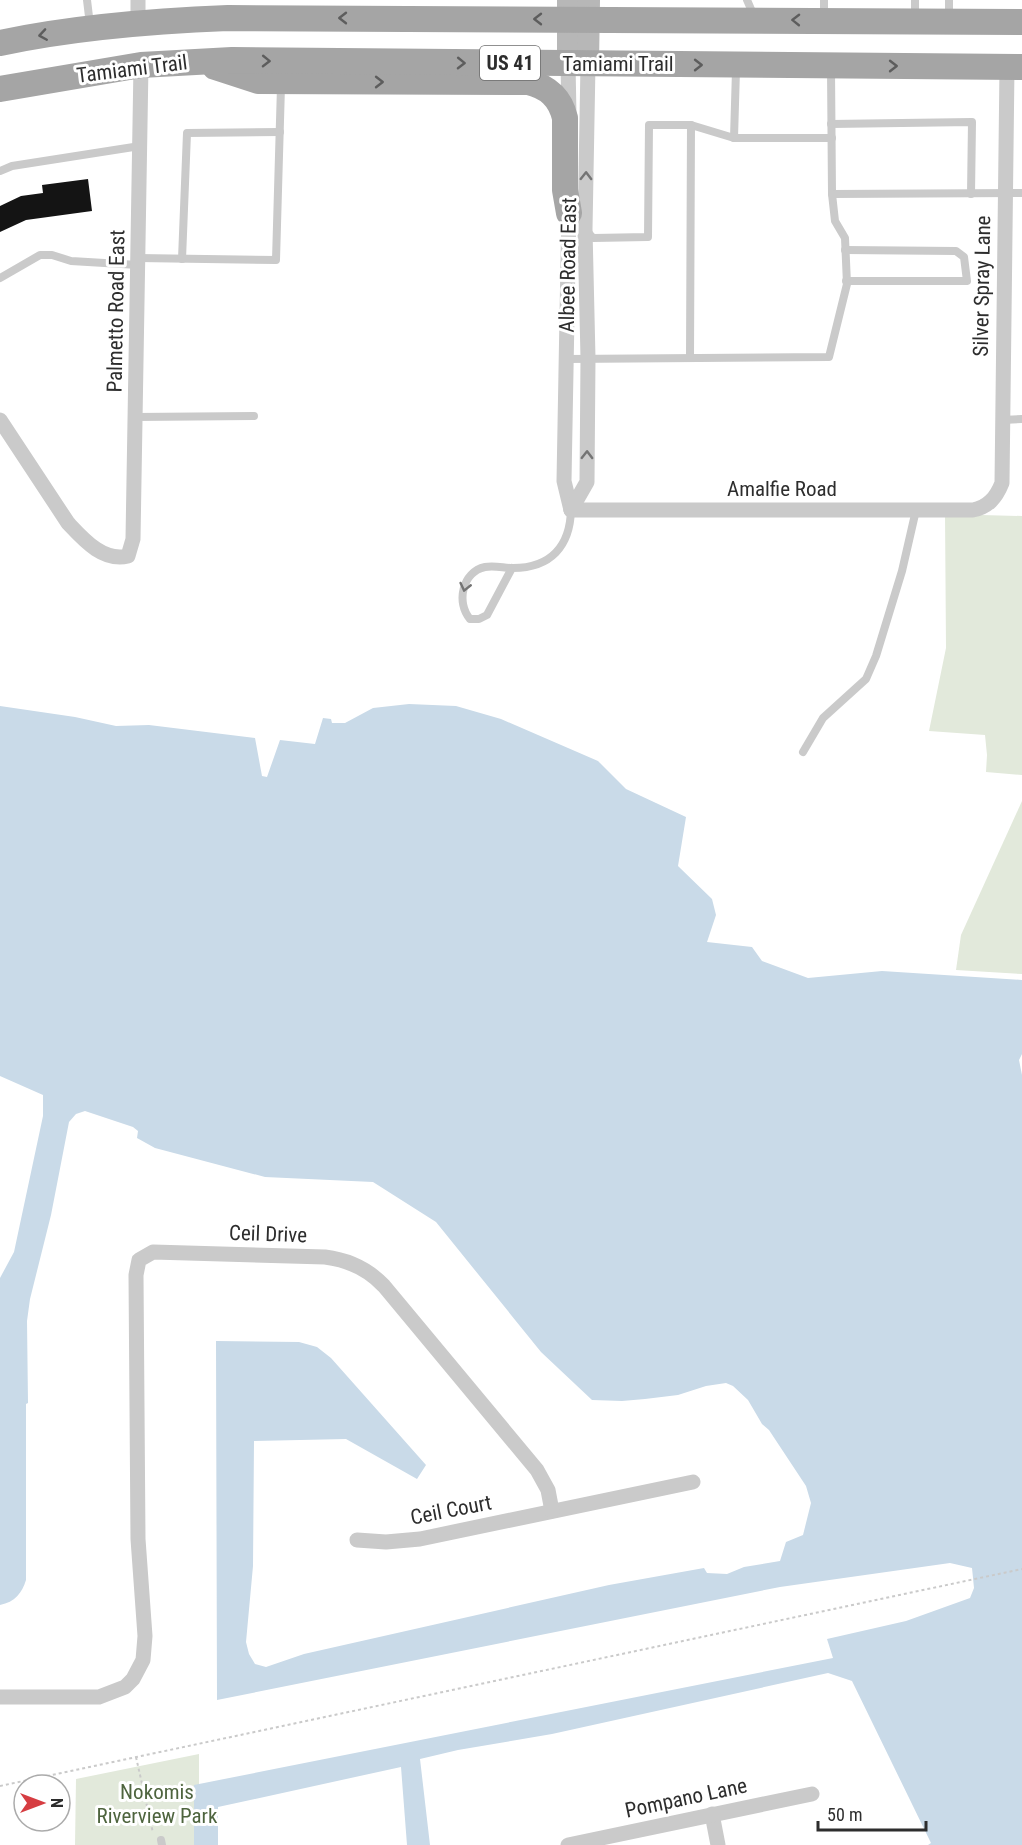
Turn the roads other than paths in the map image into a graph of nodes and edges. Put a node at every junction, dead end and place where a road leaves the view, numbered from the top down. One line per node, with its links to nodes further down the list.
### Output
1 (87, 0): 9 (lane)
2 (579, 10): 3 (main road, Tamiami Trail / US 41); 5 (main road, Tamiami Trail / US 41, one-way to 5); 13 (street, Albee Road East)
3 (750, 10): 4 (main road, Tamiami Trail / US 41, one-way to 3)
4 (824, 10): 6 (main road, Tamiami Trail / US 41)
5 (138, 11): 9 (main road, Tamiami Trail / US 41)
6 (915, 11): 7 (main road, Tamiami Trail / US 41)
7 (949, 11): 8 (main road, Tamiami Trail / US 41)
8 (1022, 22)
9 (90, 28): 10 (main road, Tamiami Trail / US 41, one-way to 10)
10 (0, 43)
11 (1022, 47): 17 (main road)
12 (198, 62): 13 (main road, Tamiami Trail / US 41, one-way to 13); 14 (main road, Tamiami Trail / US 41); 18 (main road)
13 (578, 64): 15 (main road, Tamiami Trail / US 41, one-way to 15); 31 (street, Albee Road East); 31 (street, Albee Road East, one-way to 13)
14 (141, 65): 19 (main road, Tamiami Trail / US 41); 25 (street, Palmetto Road East)
15 (736, 65): 16 (main road, Tamiami Trail / US 41); 23 (lane)
16 (831, 65): 17 (main road, Tamiami Trail / US 41, one-way to 17); 20 (lane)
17 (1014, 67): 27 (street, Silver Spray Lane)
18 (281, 81): 22 (lane); 31 (main road, one-way to 31)
19 (0, 89)
20 (831, 124): 24 (lane); 30 (lane)
21 (691, 125): 23 (lane); 31 (lane); 38 (lane)
22 (280, 132): 33 (lane); 33 (lane)
23 (734, 138): 24 (lane)
24 (832, 138): 29 (lane)
25 (140, 146): 26 (lane); 34 (street, Palmetto Road East)
26 (0, 171)
27 (1004, 193): 28 (lane); 30 (lane); 44 (street, Silver Spray Lane)
28 (1022, 193)
29 (832, 194): 30 (lane); 32 (lane)
30 (970, 194)
31 (577, 221): 37 (street, Albee Road East); 39 (street, Albee Road East)
32 (845, 250): 36 (lane); 36 (lane)
33 (182, 259): 34 (lane)
34 (138, 262): 35 (lane); 41 (street, Palmetto Road East)
35 (0, 278)
36 (846, 281): 38 (lane)
37 (588, 358): 38 (lane); 39 (lane); 46 (street, Albee Road East, one-way to 37)
38 (690, 358)
39 (567, 359): 46 (street, Albee Road East)
40 (254, 416): 41 (lane)
41 (135, 417): 43 (street, Palmetto Road East)
42 (1022, 419): 44 (lane)
43 (0, 420)
44 (1002, 420): 45 (street, Silver Spray Lane)
45 (991, 502): 47 (street, Amalfie Road)
46 (571, 510): 47 (street, Amalfie Road); 48 (lane, Albee Road East)
47 (916, 510): 49 (lane)
48 (512, 568): 48 (lane, Albee Road East, one-way to 48)
49 (803, 752)
50 (693, 1482): 51 (street)
51 (552, 1511): 52 (street, Ceil Court); 53 (street, Ceil Drive)
52 (357, 1540)
53 (0, 1697)
54 (812, 1794): 55 (street, Pompano Lane)
55 (712, 1814): 56 (street, Pompano Lane); 57 (street)
56 (567, 1845)
57 (718, 1845)

